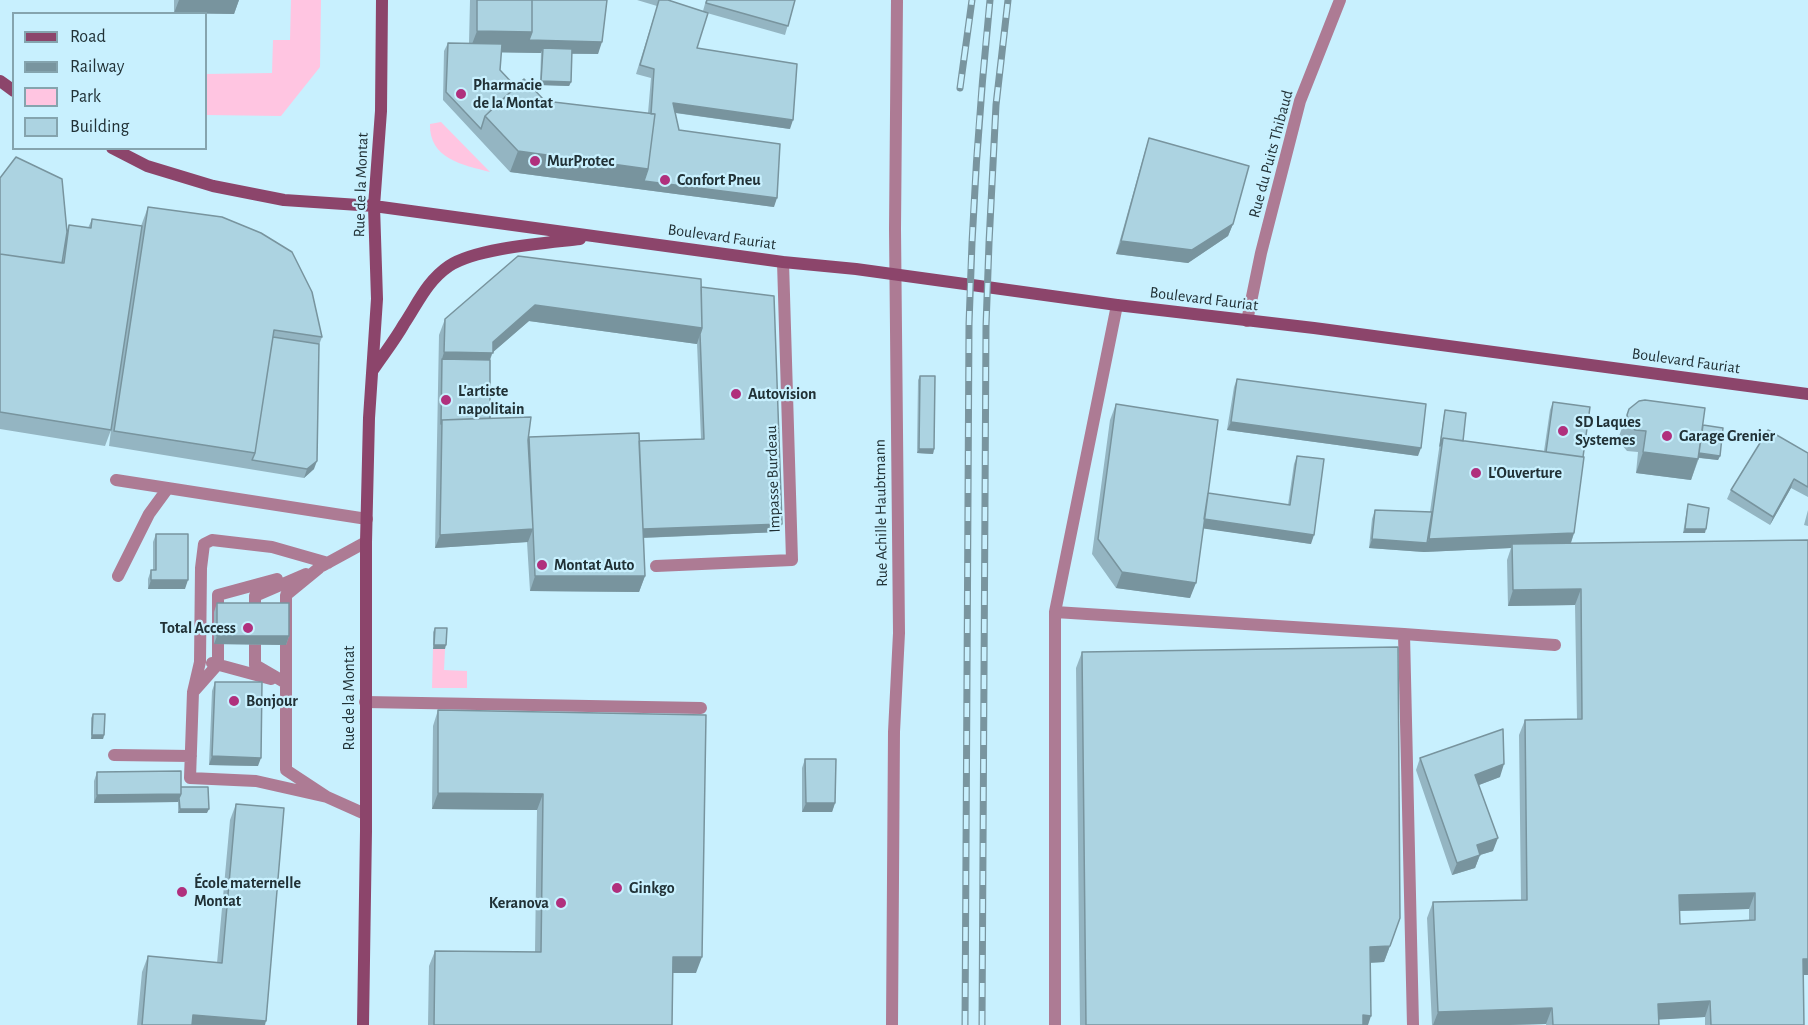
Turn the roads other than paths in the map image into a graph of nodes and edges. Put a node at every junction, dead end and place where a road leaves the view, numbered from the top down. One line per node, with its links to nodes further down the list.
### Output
1 (382, 0): 5 (main road, Rue de la Montat)
2 (897, 0): 33 (street, Rue Achille Haubtmann)
3 (1340, 0): 9 (street, Rue du Puits Thibaud)
4 (116, 150): 5 (main road, Boulevard Fauriat)
5 (374, 206): 6 (main road, Boulevard Fauriat); 10 (main road, Rue de la Montat)
6 (596, 236): 7 (main road, Boulevard Fauriat); 10 (main road, Boulevard Fauriat)
7 (783, 262): 8 (main road, Boulevard Fauriat); 17 (street, Impasse Burdeau)
8 (1117, 305): 9 (main road, Boulevard Fauriat); 19 (street)
9 (1247, 321): 11 (main road, Boulevard Fauriat)
10 (372, 371): 14 (main road, Rue de la Montat)
11 (1808, 394)
12 (116, 480): 13 (street)
13 (168, 488): 14 (street); 18 (street)
14 (367, 519): 15 (main road, Rue de la Montat)
15 (366, 542): 16 (street); 26 (main road, Rue de la Montat)
16 (323, 565): 22 (street); 23 (street); 24 (street); 24 (street)
17 (656, 566)
18 (118, 576)
19 (1055, 612): 20 (street); 34 (street)
20 (1404, 634): 21 (street); 35 (street)
21 (1555, 645)
22 (200, 662): 23 (street); 25 (street)
23 (218, 664): 24 (street); 25 (street)
24 (286, 683): 30 (street)
25 (193, 692): 29 (street)
26 (365, 702): 27 (street); 31 (main road, Rue de la Montat)
27 (700, 708)
28 (114, 755): 29 (street)
29 (191, 756): 30 (street)
30 (327, 797): 31 (street)
31 (365, 814): 32 (main road, Rue de la Montat)
32 (363, 1025)
33 (892, 1025)
34 (1055, 1025)
35 (1413, 1025)

